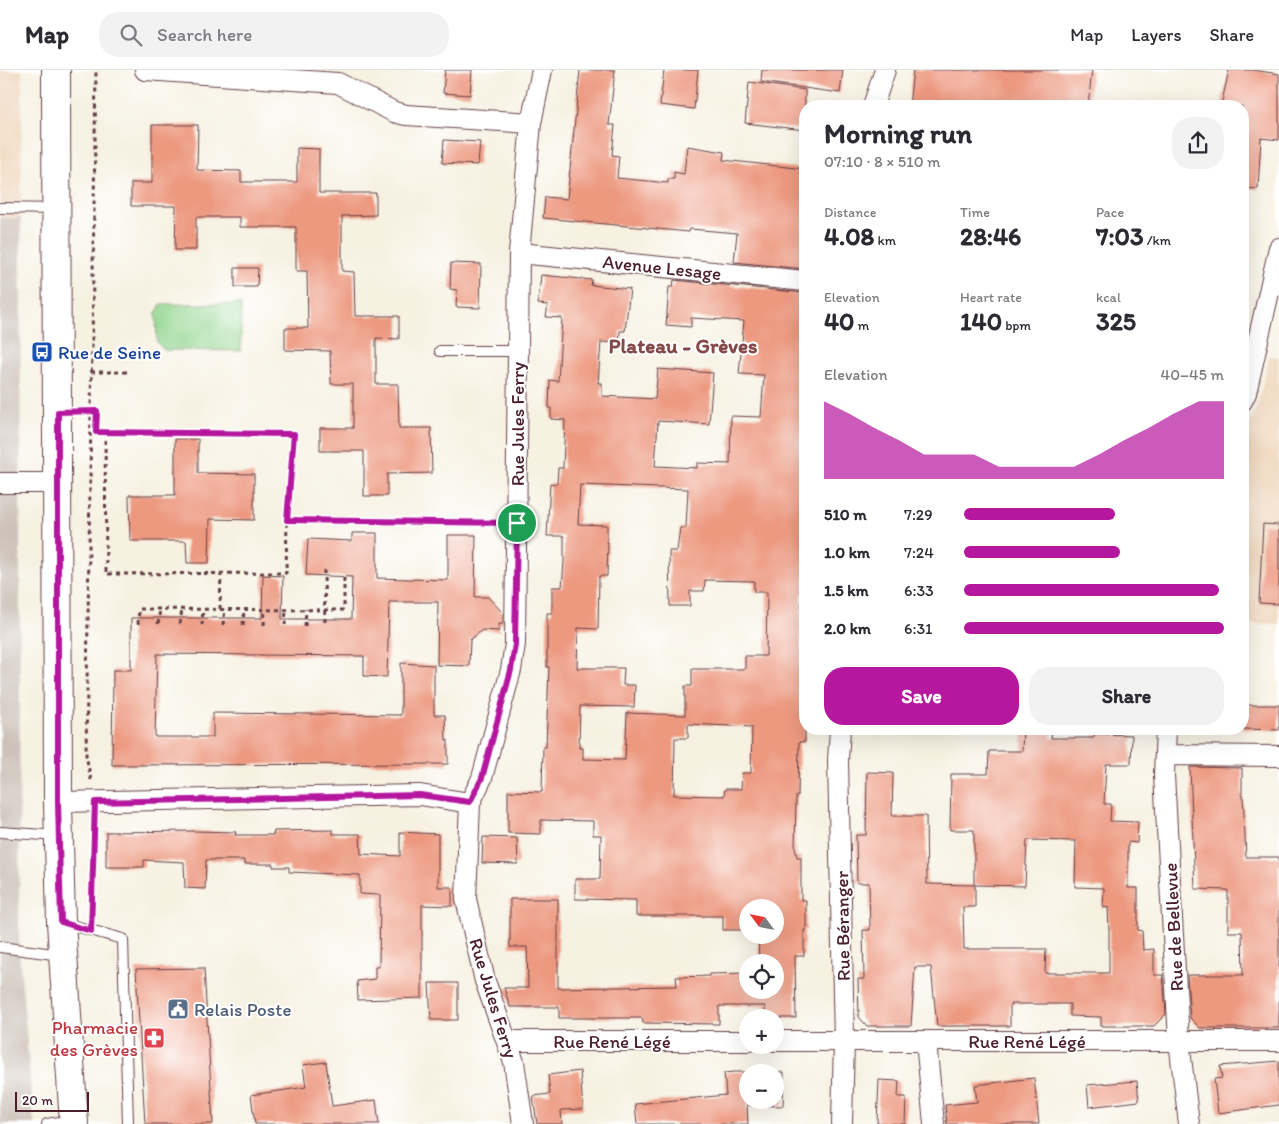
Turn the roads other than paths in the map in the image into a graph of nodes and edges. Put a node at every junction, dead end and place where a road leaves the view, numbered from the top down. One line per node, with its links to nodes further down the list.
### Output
1 (56, 70): 8 (street)
2 (145, 70): 6 (street)
3 (542, 70): 6 (street, Rue Jules Ferry)
4 (885, 70): 5 (street)
5 (875, 100)
6 (531, 123): 10 (street, Rue Jules Ferry)
7 (0, 208): 8 (lane)
8 (57, 209): 16 (street)
9 (1279, 248): 14 (street)
10 (519, 253): 11 (street, Avenue Lesage); 13 (street, Rue Jules Ferry)
11 (799, 280)
12 (440, 351): 13 (lane)
13 (517, 351): 22 (street, Rue Jules Ferry)
14 (1249, 380)
15 (0, 483): 16 (street)
16 (59, 483): 21 (street)
17 (840, 735): 34 (street, Rue Béranger)
18 (1166, 735): 19 (street, Rue de Bellevue)
19 (1165, 755): 20 (street); 32 (street, Rue de Bellevue)
20 (1279, 756)
21 (58, 802): 22 (street); 24 (street)
22 (470, 802): 28 (street, Rue Jules Ferry)
23 (0, 832): 24 (lane)
24 (59, 836): 25 (street)
25 (61, 922): 27 (street); 37 (lane)
26 (0, 947): 27 (lane)
27 (63, 955): 35 (street)
28 (507, 1041): 29 (street, Rue René Légé); 38 (street, Rue Jules Ferry)
29 (739, 1041)
30 (784, 1041): 34 (street, Rue René Légé)
31 (926, 1041): 32 (street, Rue René Légé); 34 (street, Rue René Légé); 40 (street)
32 (1179, 1041): 33 (street, Rue René Légé); 41 (street, Rue de Bellevue)
33 (1279, 1041)
34 (844, 1042): 39 (street, Rue Béranger)
35 (74, 1122): 36 (lane)
36 (47, 1124)
37 (128, 1124)
38 (522, 1124)
39 (842, 1124)
40 (934, 1124)
41 (1189, 1124)

